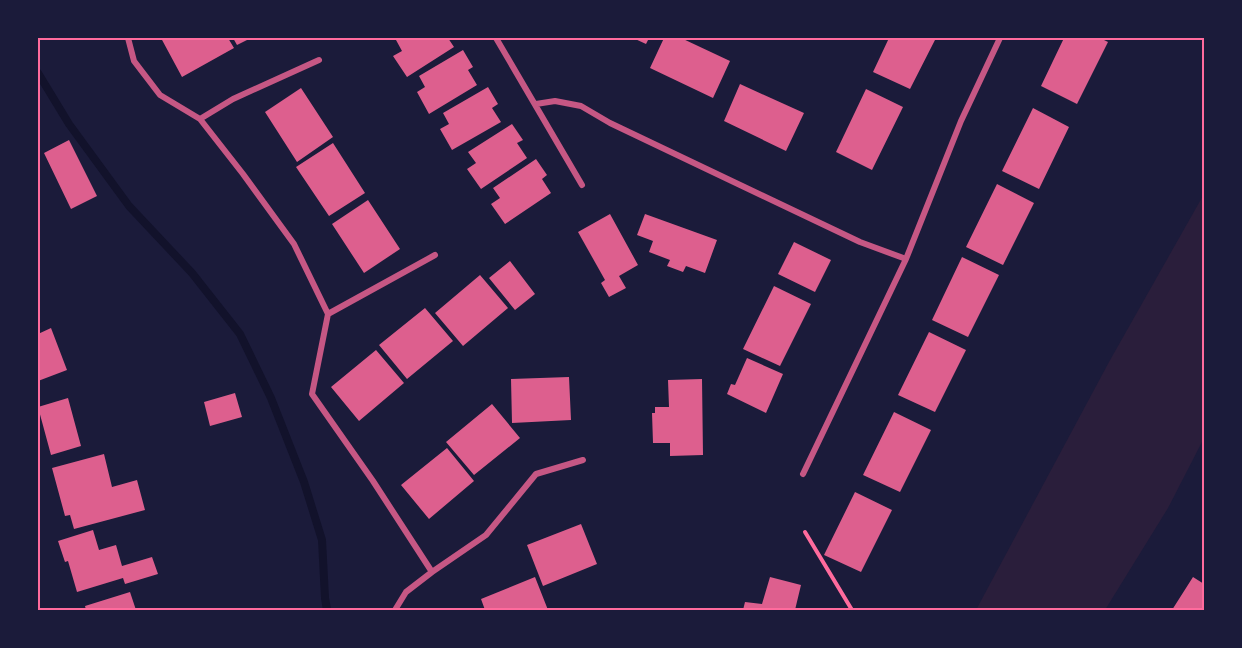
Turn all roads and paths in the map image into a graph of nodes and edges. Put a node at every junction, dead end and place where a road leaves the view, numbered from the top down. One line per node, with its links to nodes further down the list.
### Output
1 (128, 38): 6 (street)
2 (496, 38): 5 (street)
3 (1000, 38): 9 (street)
4 (319, 60): 6 (street)
5 (536, 104): 7 (street); 9 (street)
6 (200, 119): 10 (street)
7 (582, 184)
8 (435, 255): 10 (street)
9 (906, 259): 12 (street)
10 (328, 314): 14 (street)
11 (583, 460): 14 (street)
12 (803, 474)
13 (805, 532): 16 (path)
14 (432, 572): 15 (street)
15 (394, 610)
16 (852, 610)

